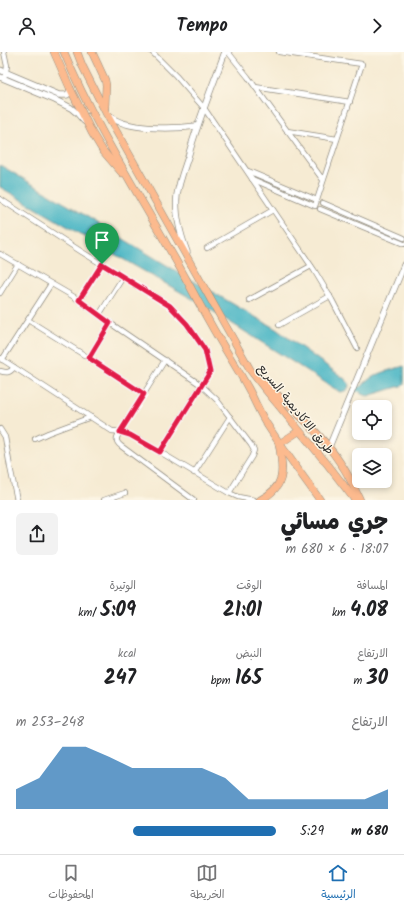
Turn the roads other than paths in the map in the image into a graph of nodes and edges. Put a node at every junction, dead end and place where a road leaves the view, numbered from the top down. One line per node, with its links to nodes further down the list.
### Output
1 (4, 52): 9 (street)
2 (54, 52): 12 (main road)
3 (64, 52): 23 (main road)
4 (77, 52): 15 (main road)
5 (92, 52): 15 (main road)
6 (152, 52): 14 (street)
7 (226, 52): 11 (street); 14 (street)
8 (279, 52): 13 (street)
9 (3, 71): 10 (street); 12 (street)
10 (2, 78): 18 (street)
11 (255, 87): 13 (street); 17 (street)
12 (70, 88): 18 (main road)
13 (350, 102): 19 (street)
14 (204, 108): 16 (street); 20 (street)
15 (106, 112): 16 (street); 39 (main road)
16 (197, 126): 39 (street)
17 (288, 131): 19 (street); 22 (street)
18 (92, 133): 23 (main road)
19 (337, 139): 22 (street)
20 (247, 171): 21 (street); 25 (street)
21 (252, 179): 25 (street); 28 (street)
22 (323, 180): 25 (street)
23 (133, 188): 65 (main road, طريق الاكاديمية السريع)
24 (0, 199): 36 (street)
25 (317, 200)
26 (322, 203): 29 (street)
27 (320, 209): 30 (street)
28 (273, 210): 33 (street); 37 (street)
29 (355, 217): 30 (street); 31 (street)
30 (353, 223): 32 (street)
31 (404, 238)
32 (404, 244)
33 (207, 248)
34 (0, 254): 35 (street)
35 (18, 264): 41 (street); 42 (street)
36 (102, 264): 40 (street); 44 (street)
37 (311, 266): 43 (street); 45 (street)
38 (404, 266): 66 (street)
39 (194, 270): 54 (main road, طريق الاكاديمية السريع)
40 (123, 277): 46 (street); 57 (street)
41 (51, 284): 44 (street); 47 (street)
42 (0, 293)
43 (330, 296): 49 (street); 50 (street)
44 (79, 300): 46 (street)
45 (249, 300)
46 (99, 315): 48 (street)
47 (28, 320): 51 (street); 52 (street)
48 (110, 323): 51 (street); 53 (street)
49 (279, 325)
50 (357, 348)
51 (89, 358): 58 (street)
52 (1, 359): 55 (street)
53 (165, 360): 57 (street); 58 (street)
54 (244, 360): 62 (main road, طريق الاكاديمية السريع); 66 (main road)
55 (14, 367): 56 (street); 59 (street)
56 (0, 371)
57 (201, 385): 60 (street); 67 (street)
58 (144, 394): 63 (street)
59 (91, 417): 63 (street); 64 (street)
60 (230, 417): 68 (street); 70 (street)
61 (0, 429): 71 (street)
62 (299, 431): 65 (main road); 77 (main road, طريق الاكاديمية السريع)
63 (120, 432): 67 (street); 73 (street)
64 (35, 439)
65 (279, 444): 75 (main road); 76 (main road, طريق الاكاديمية السريع)
66 (329, 447): 78 (main road)
67 (160, 452): 68 (street)
68 (194, 473): 70 (street)
69 (125, 493): 72 (street)
70 (229, 493): 74 (street)
71 (17, 500)
72 (104, 500)
73 (194, 500)
74 (254, 500)
75 (260, 500)
76 (320, 500)
77 (355, 500)
78 (360, 500)

